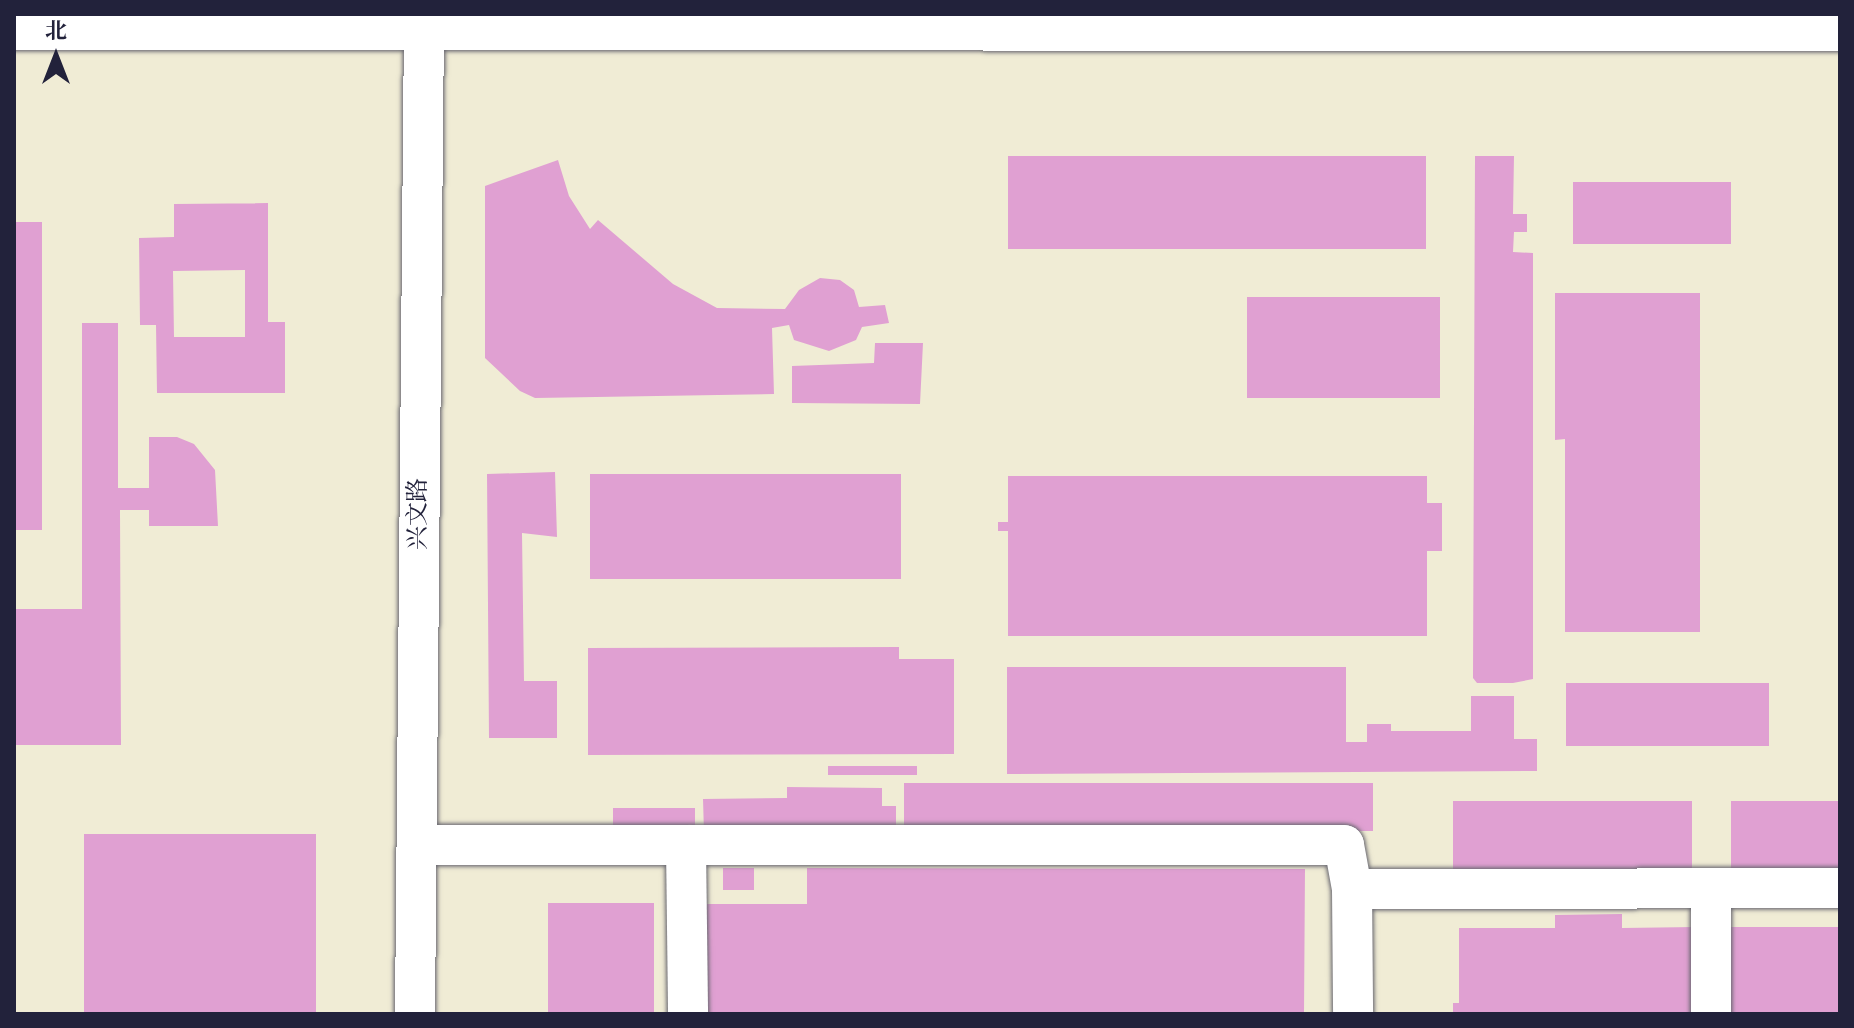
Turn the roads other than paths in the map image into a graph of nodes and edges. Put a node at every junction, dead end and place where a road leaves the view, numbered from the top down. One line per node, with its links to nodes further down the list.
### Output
1 (424, 21): 2 (main road); 3 (main road); 4 (street, 兴文路)
2 (14, 28)
3 (1840, 29)
4 (417, 845): 5 (street); 9 (street, 兴文路)
5 (686, 845): 8 (street); 10 (street)
6 (1711, 888): 7 (street); 8 (street); 12 (street)
7 (1840, 888)
8 (1352, 889): 11 (street)
9 (415, 1014)
10 (688, 1014)
11 (1353, 1014)
12 (1711, 1014)

